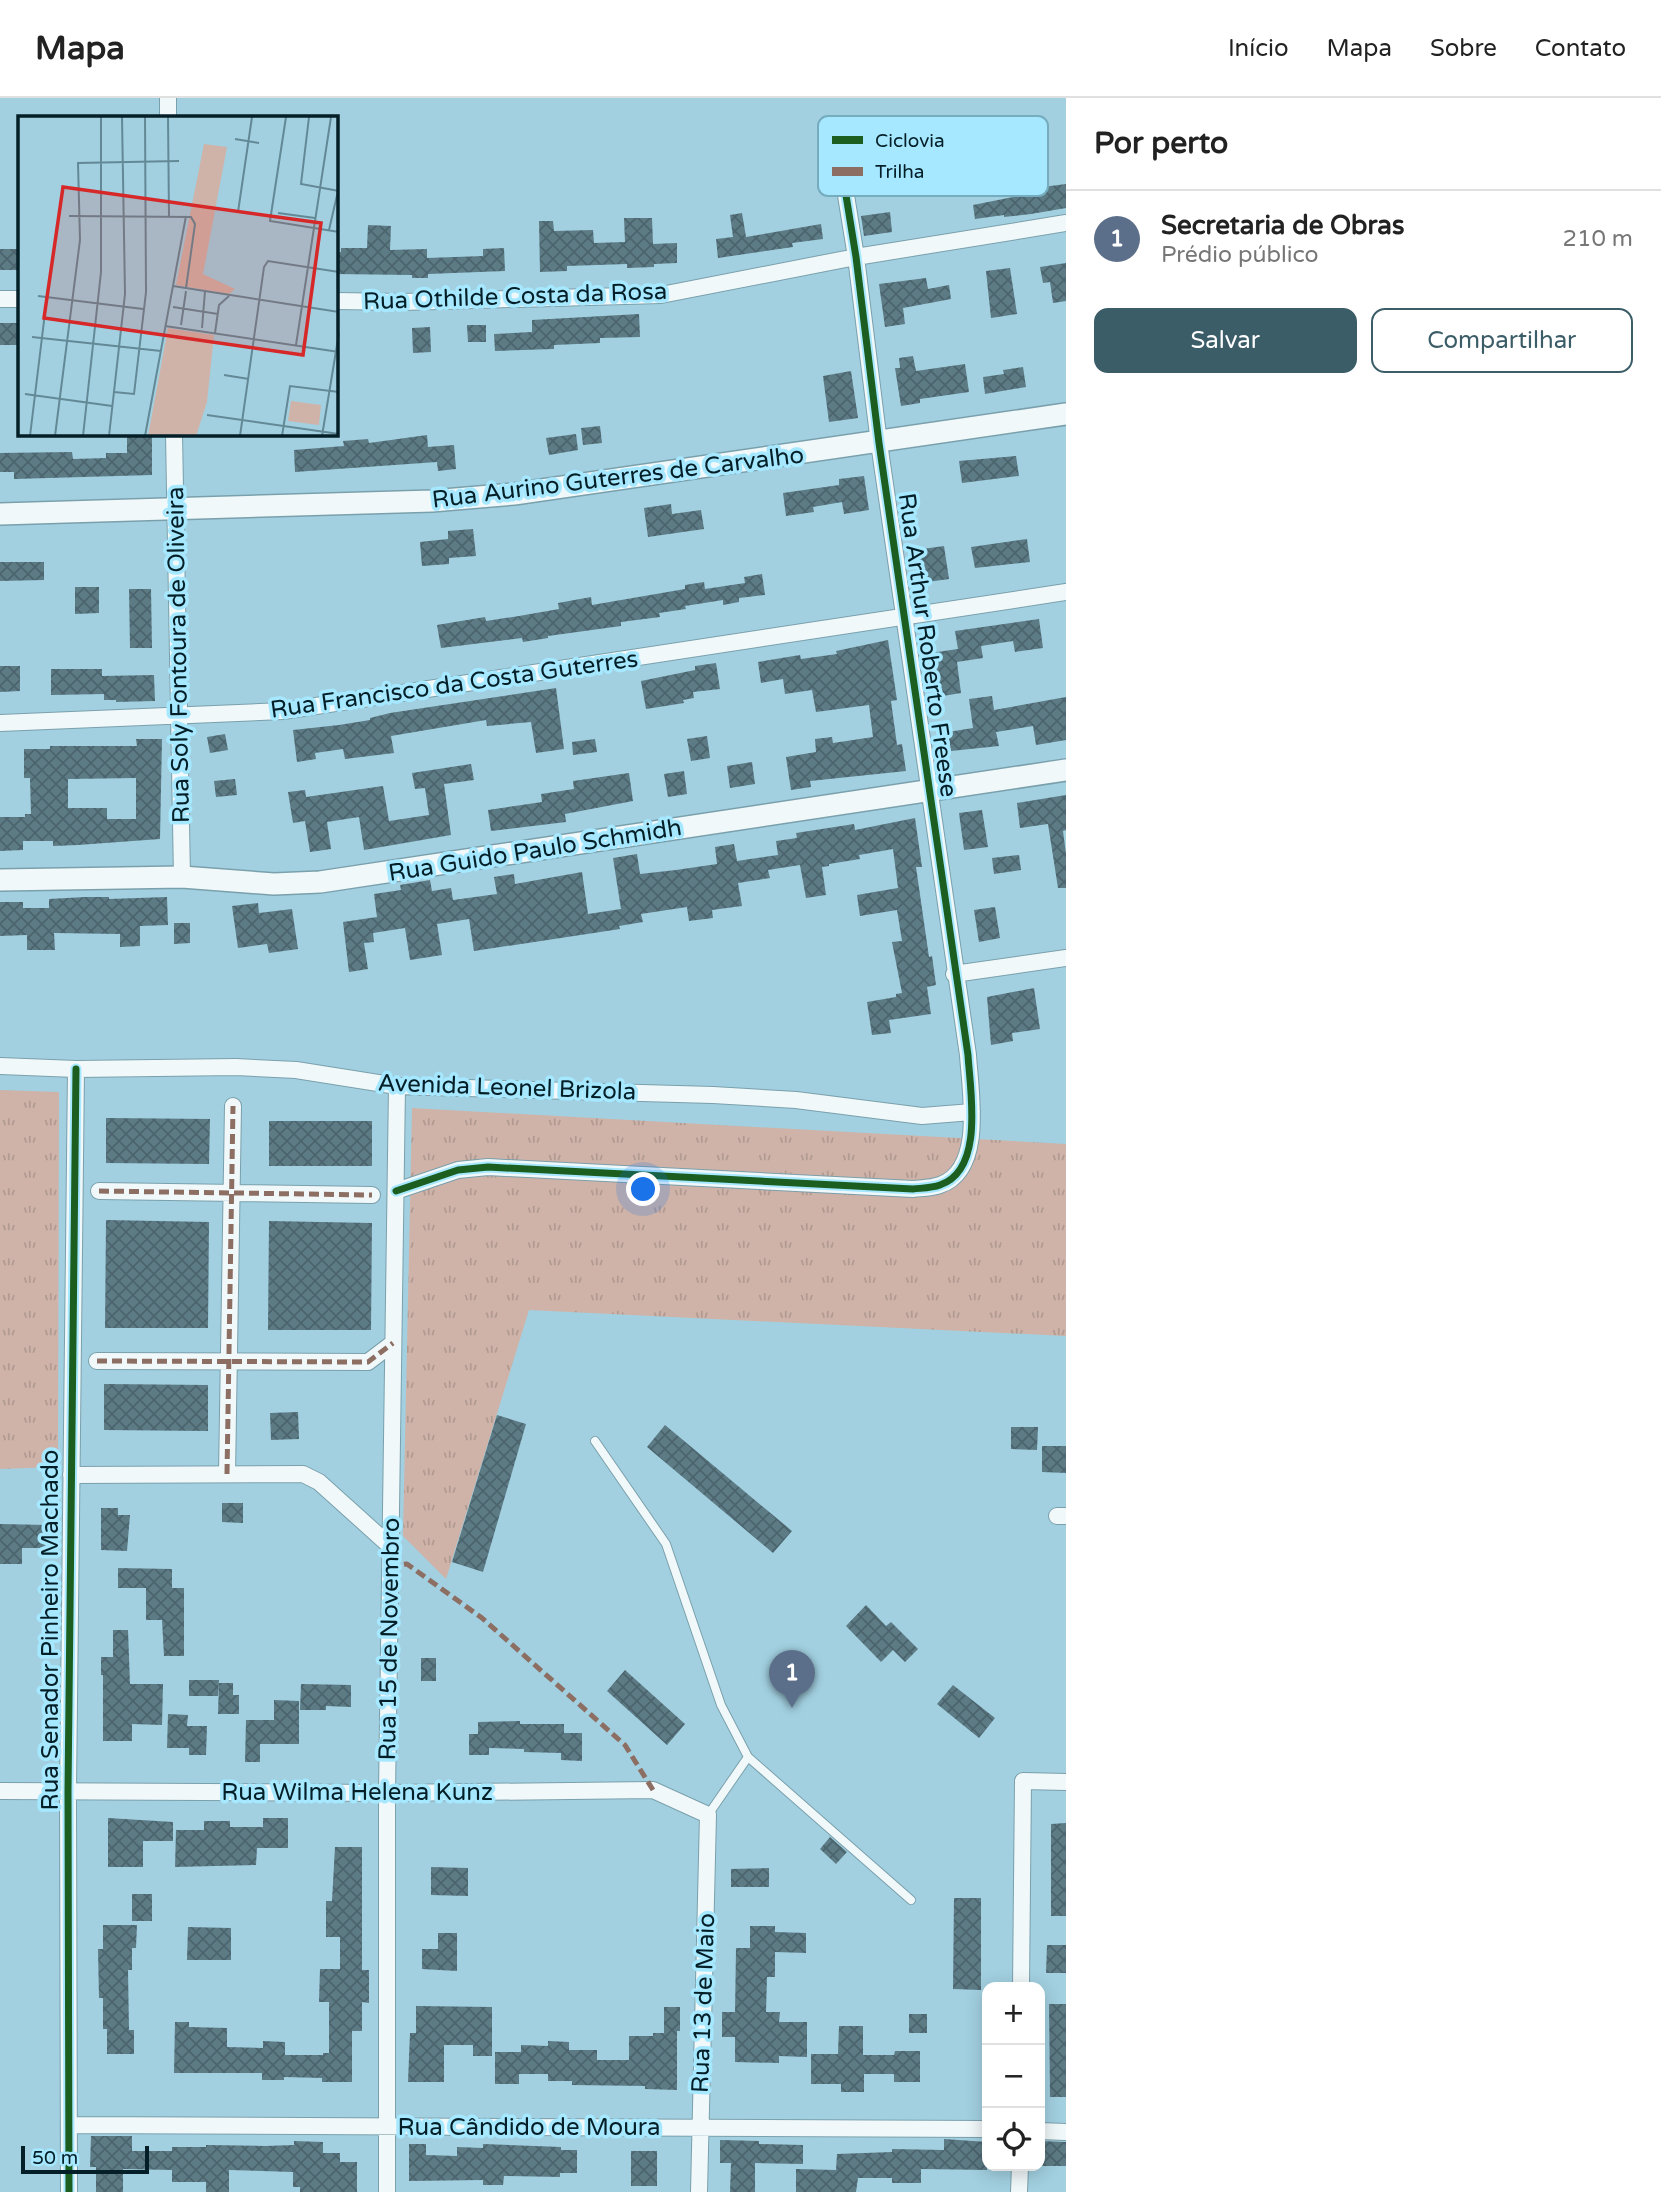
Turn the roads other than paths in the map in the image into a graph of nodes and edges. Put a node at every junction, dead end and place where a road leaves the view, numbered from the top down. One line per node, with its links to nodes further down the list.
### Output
1 (168, 98): 2 (street)
2 (169, 116)
3 (846, 196): 5 (street, Rua Arthur Roberto Freese)
4 (1066, 223): 5 (street, Rua Othilde Costa da Rosa)
5 (856, 257): 8 (street, Rua Othilde Costa da Rosa); 11 (street, Rua Arthur Roberto Freese)
6 (0, 299): 7 (street)
7 (18, 299)
8 (338, 301)
9 (1066, 414): 11 (street, Rua Aurino Guterres de Carvalho)
10 (174, 436): 12 (street, Rua Soly Fontoura de Oliveira)
11 (879, 443): 12 (street, Rua Aurino Guterres de Carvalho); 15 (street, Rua Arthur Roberto Freese)
12 (175, 509): 13 (street, Rua Aurino Guterres de Carvalho); 16 (street, Rua Soly Fontoura de Oliveira)
13 (0, 514)
14 (1066, 593): 15 (street, Rua Francisco da Costa Guterres)
15 (905, 617): 16 (street, Rua Francisco da Costa Guterres); 19 (street, Rua Arthur Roberto Freese)
16 (179, 716): 17 (street, Rua Francisco da Costa Guterres); 20 (street, Rua Soly Fontoura de Oliveira)
17 (0, 723)
18 (1066, 770): 19 (street, Rua Guido Paulo Schmidh)
19 (930, 791): 20 (street, Rua Guido Paulo Schmidh); 23 (street, Rua Arthur Roberto Freese)
20 (182, 877): 21 (street, Rua Guido Paulo Schmidh)
21 (0, 880)
22 (1066, 958): 23 (street)
23 (954, 974): 28 (street, Rua Arthur Roberto Freese)
24 (0, 1066): 25 (street, Avenida Leonel Brizola)
25 (76, 1069): 26 (street, Avenida Leonel Brizola); 38 (street, Rua Senador Pinheiro Machado)
26 (397, 1086): 28 (street, Avenida Leonel Brizola); 30 (street, Rua 15 de Novembro)
27 (233, 1106): 31 (street)
28 (972, 1112): 30 (street, Rua Arthur Roberto Freese)
29 (99, 1191): 31 (street)
30 (396, 1191): 33 (street, Rua 15 de Novembro)
31 (232, 1193): 32 (street); 35 (street)
32 (372, 1195)
33 (393, 1343): 35 (street); 39 (street, Rua 15 de Novembro)
34 (97, 1361): 35 (street)
35 (228, 1361): 37 (street)
36 (595, 1441): 40 (lane)
37 (227, 1474): 38 (street); 39 (street)
38 (71, 1475): 43 (street, Rua Senador Pinheiro Machado)
39 (389, 1545): 44 (street, Rua 15 de Novembro)
40 (748, 1757): 45 (lane); 46 (lane)
41 (1066, 1782): 47 (street)
42 (0, 1791): 43 (street, Rua Wilma Helena Kunz)
43 (68, 1791): 44 (street, Rua Wilma Helena Kunz); 48 (street, Rua Senador Pinheiro Machado)
44 (387, 1793): 45 (street, Rua Wilma Helena Kunz); 50 (street, Rua 15 de Novembro)
45 (708, 1815): 49 (street, Rua 13 de Maio)
46 (911, 1900)
47 (1021, 1982)
48 (70, 2125): 50 (street, Rua Cândido de Moura); 55 (street, Rua Senador Pinheiro Machado)
49 (700, 2126): 50 (street, Rua Cândido de Moura); 51 (street, Rua Cândido de Moura); 57 (street, Rua 13 de Maio)
50 (388, 2127): 56 (street, Rua 15 de Novembro)
51 (982, 2129)
52 (1045, 2130): 53 (street)
53 (1066, 2132)
54 (1020, 2171): 58 (street)
55 (69, 2192)
56 (387, 2192)
57 (699, 2192)
58 (1019, 2192)

